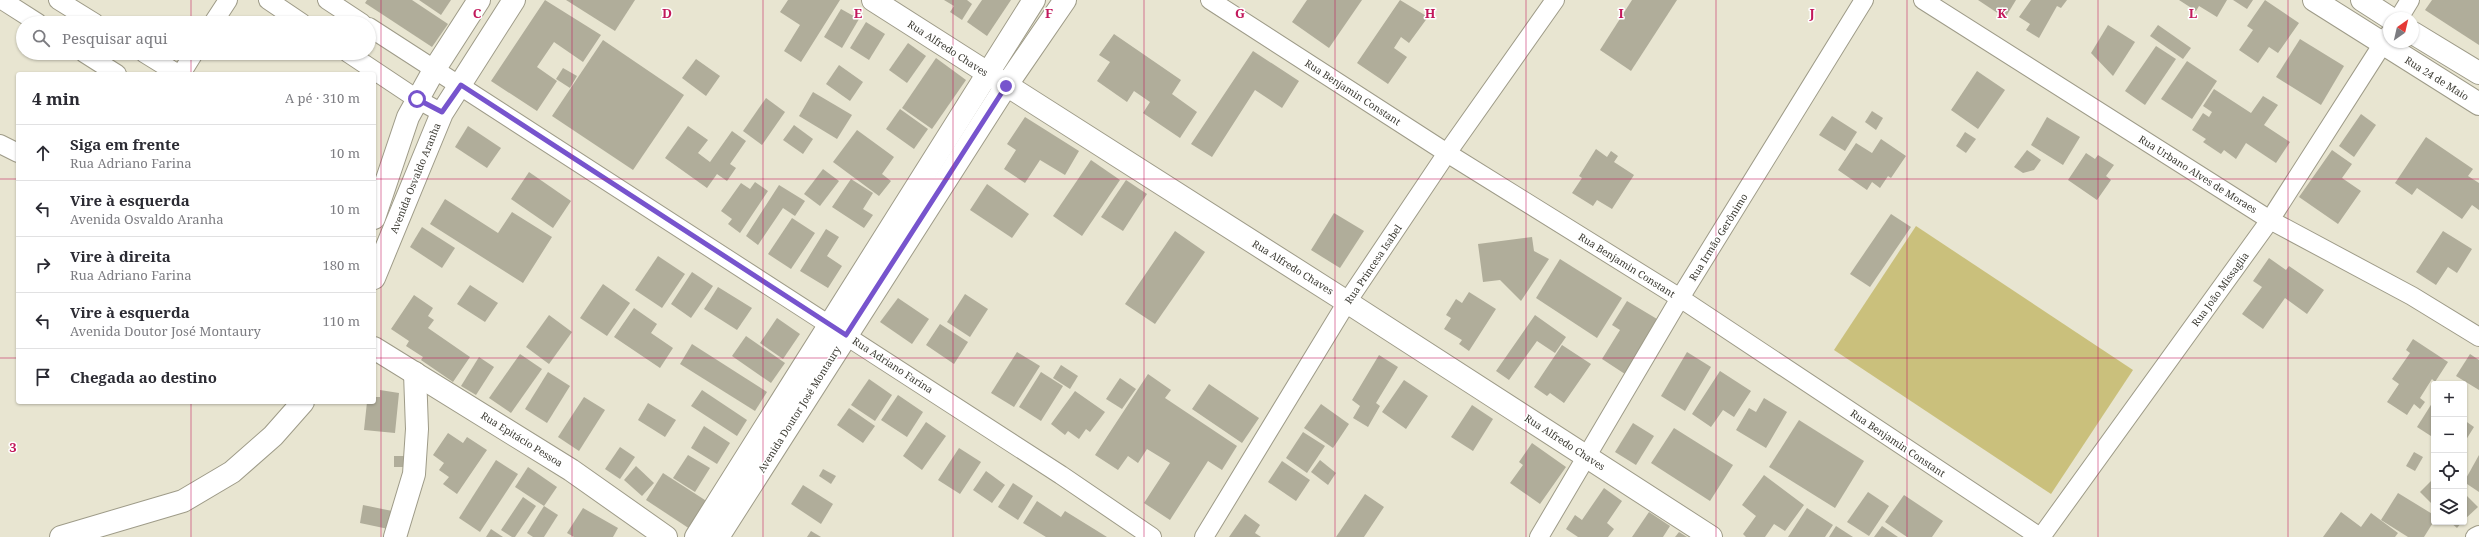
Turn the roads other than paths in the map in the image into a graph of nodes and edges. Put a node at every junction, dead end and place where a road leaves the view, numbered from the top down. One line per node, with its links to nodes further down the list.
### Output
1 (2, 0): 20 (street)
2 (58, 0): 21 (street)
3 (228, 0): 22 (street)
4 (268, 0): 23 (street)
5 (327, 0): 24 (street)
6 (479, 0): 39 (street, Avenida Osvaldo Aranha)
7 (514, 0): 39 (street, Avenida Osvaldo Aranha)
8 (873, 0): 37 (street, Rua Alfredo Chaves)
9 (1034, 0): 37 (street, Avenida Doutor José Montaury)
10 (1065, 0): 40 (street, Avenida Doutor José Montaury)
11 (1210, 0): 46 (street, Rua Benjamin Constant)
12 (1555, 0): 46 (street, Rua Princesa Isabel)
13 (1864, 0): 50 (street, Rua Irmão Gerônimo)
14 (1923, 0): 48 (street, Rua Urbano Alves de Moraes)
15 (2314, 0): 27 (street, Rua 24 de Maio)
16 (2362, 0): 19 (street)
17 (2410, 0): 18 (street)
18 (2403, 12)
19 (2383, 14)
20 (27, 16)
21 (84, 16)
22 (218, 16)
23 (292, 16)
24 (351, 16)
25 (376, 31): 39 (street, Rua Adriano Farina)
26 (2419, 36): 38 (street)
27 (2383, 37)
28 (2383, 44): 48 (street, Rua João Missaglia)
29 (2399, 48): 42 (street, Rua 24 de Maio)
30 (95, 60): 34 (street)
31 (156, 60): 35 (street)
32 (189, 60): 36 (street)
33 (358, 60): 41 (street)
34 (114, 72)
35 (176, 72)
36 (180, 72)
37 (986, 72): 40 (street, Rua Alfredo Chaves); 52 (street, Avenida Doutor José Montaury)
38 (2479, 73)
39 (447, 77): 41 (street, Avenida Osvaldo Aranha); 43 (street, Avenida Osvaldo Aranha); 52 (street, Rua Adriano Farina)
40 (1006, 86): 51 (street, Rua Alfredo Chaves); 52 (street, Avenida Doutor José Montaury)
41 (417, 99): 43 (street); 47 (street, Avenida Osvaldo Aranha)
42 (2479, 104)
43 (442, 112): 49 (street, Avenida Osvaldo Aranha)
44 (0, 144): 45 (street)
45 (16, 152)
46 (1447, 153): 50 (street, Rua Benjamin Constant); 51 (street, Rua Princesa Isabel)
47 (376, 212)
48 (2270, 220): 53 (street, Rua Urbano Alves de Moraes); 68 (street, Rua João Missaglia)
49 (376, 273)
50 (1680, 298): 57 (street, Rua Irmão Gerônimo); 68 (street, Rua Benjamin Constant)
51 (1347, 302): 57 (street, Rua Alfredo Chaves); 65 (street, Rua Princesa Isabel)
52 (837, 330): 62 (street, Avenida Doutor José Montaury); 63 (street, Avenida Doutor José Montaury); 64 (street, Rua Adriano Farina)
53 (2479, 337)
54 (376, 349): 55 (street, Rua Epitácio Pessoa)
55 (415, 373): 60 (street); 61 (street, Rua Epitácio Pessoa)
56 (301, 404): 59 (street)
57 (1588, 456): 66 (street, Rua Irmão Gerônimo); 67 (street, Rua Alfredo Chaves)
58 (2479, 535): 69 (street)
59 (61, 537)
60 (395, 537)
61 (666, 537)
62 (696, 537)
63 (718, 537)
64 (1152, 537)
65 (1204, 537)
66 (1539, 537)
67 (1711, 537)
68 (2041, 537)
69 (2475, 537)

